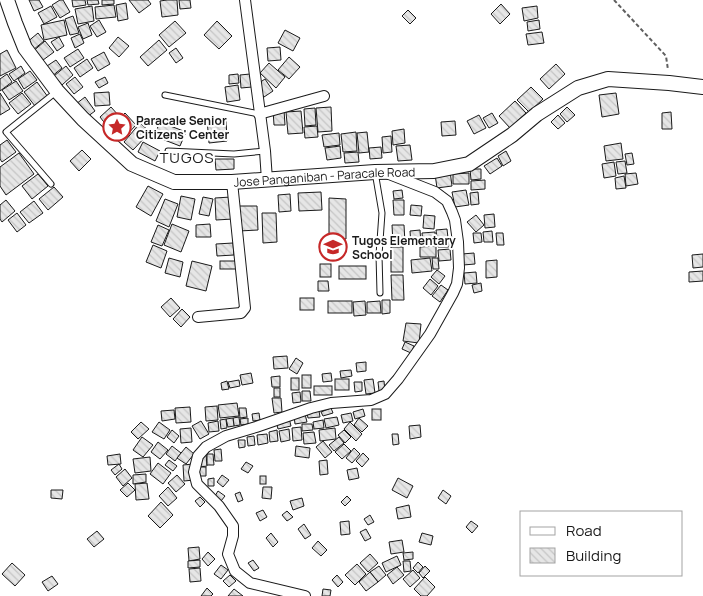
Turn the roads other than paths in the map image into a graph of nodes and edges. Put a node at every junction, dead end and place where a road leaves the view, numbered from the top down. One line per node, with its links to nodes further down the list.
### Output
1 (7, 0): 4 (main road, Jose Panganiban - Paracale Road)
2 (246, 0): 7 (street)
3 (703, 87): 10 (main road, Jose Panganiban - Paracale Road)
4 (57, 91): 12 (main road, Jose Panganiban - Paracale Road); 13 (lane)
5 (165, 95): 7 (lane)
6 (324, 96): 7 (street)
7 (259, 114): 9 (street)
8 (168, 151): 9 (lane)
9 (265, 151): 11 (street)
10 (379, 172): 11 (main road, Jose Panganiban - Paracale Road); 14 (lane); 16 (street)
11 (267, 180): 12 (main road, Jose Panganiban - Paracale Road)
12 (232, 182): 15 (street)
13 (51, 184)
14 (380, 293)
15 (198, 317)
16 (305, 596)

